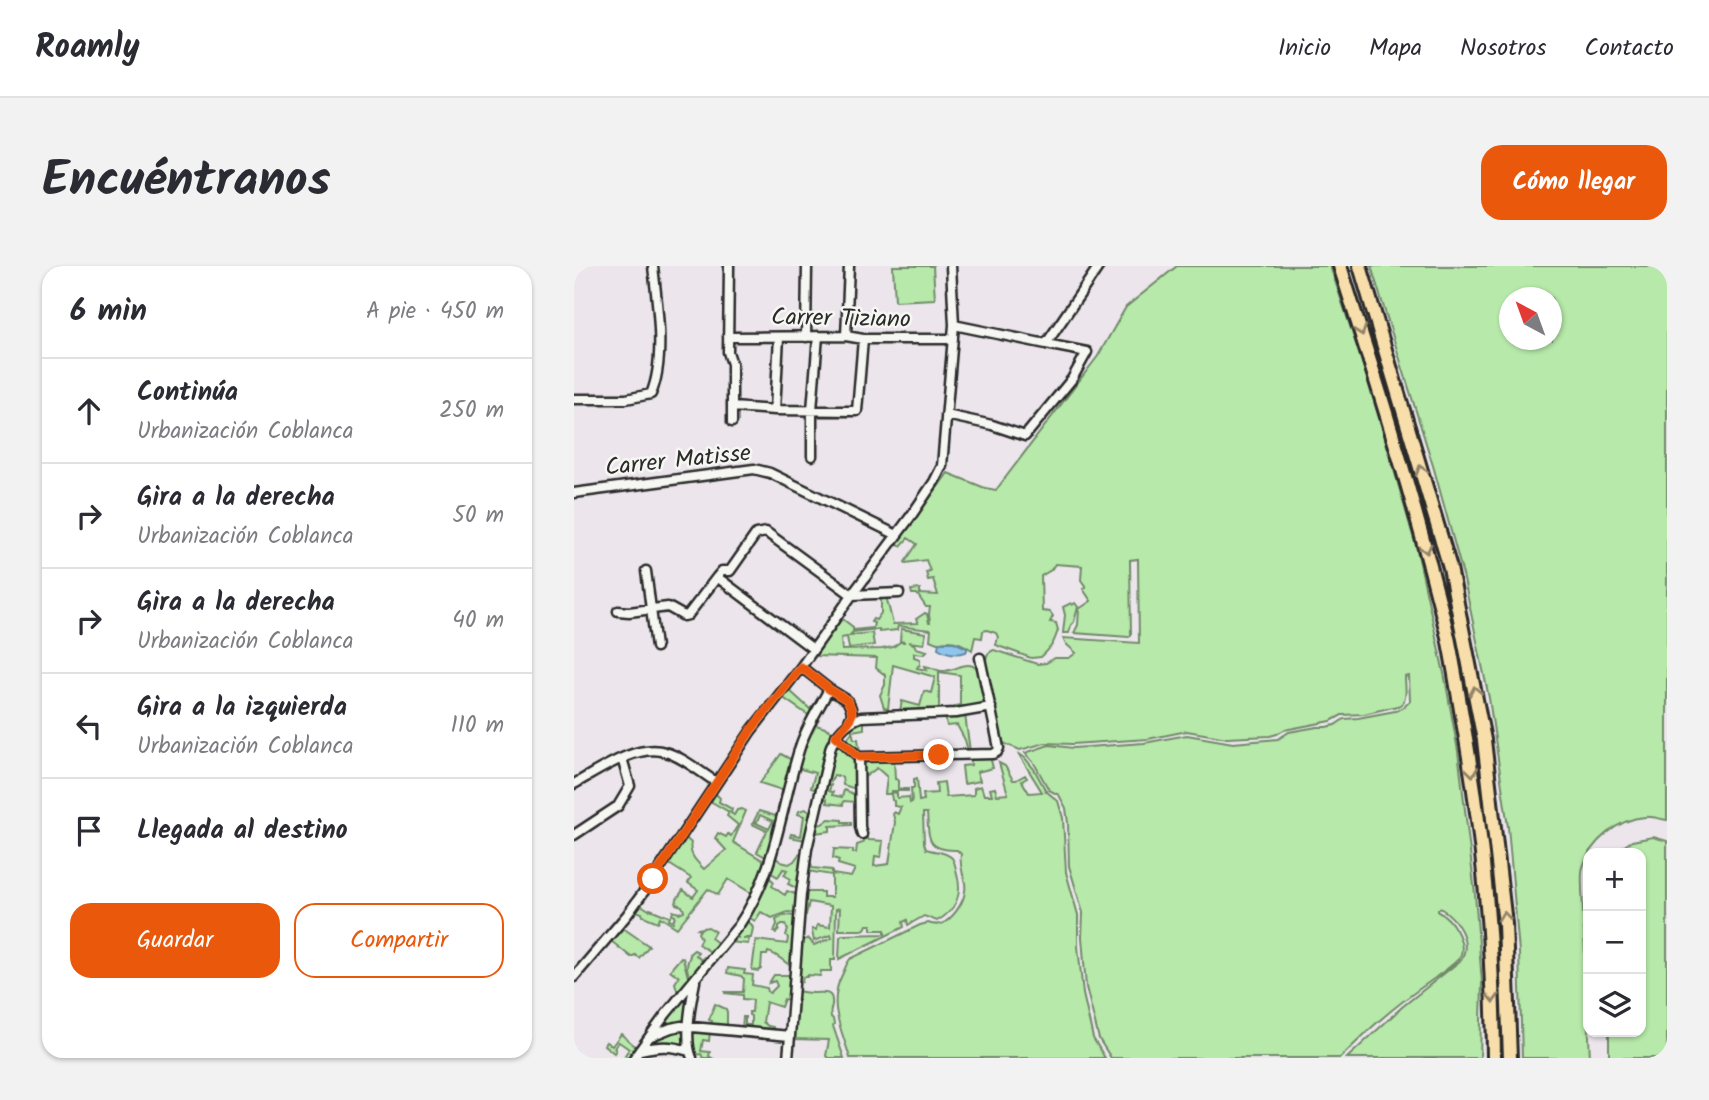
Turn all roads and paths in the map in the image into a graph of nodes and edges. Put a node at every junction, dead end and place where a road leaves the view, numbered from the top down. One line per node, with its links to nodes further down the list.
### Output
1 (653, 266): 18 (street)
2 (729, 266): 11 (street)
3 (807, 266): 13 (street)
4 (849, 266): 10 (street)
5 (951, 266): 9 (street)
6 (1099, 266): 17 (street)
7 (1340, 266): 56 (highway, one-way to 56)
8 (1360, 266): 57 (highway, one-way to 8)
9 (954, 325): 15 (street); 17 (street)
10 (846, 336): 14 (street, Carrer Tiziano); 16 (street, Carrer Tiziano)
11 (728, 337): 12 (street, Carrer Tiziano); 19 (street)
12 (779, 337): 13 (street, Carrer Tiziano); 20 (street)
13 (806, 337): 14 (street, Carrer Tiziano)
14 (818, 337): 21 (street)
15 (953, 339): 16 (street, Carrer Tiziano); 22 (street)
16 (863, 340): 21 (street)
17 (1046, 344): 22 (street)
18 (574, 399)
19 (732, 407): 20 (street); 23 (street)
20 (775, 410): 21 (street)
21 (812, 410): 24 (street)
22 (946, 415): 26 (street)
23 (732, 422)
24 (812, 456)
25 (574, 493): 26 (street, Carrer Matisse)
26 (897, 535): 30 (street)
27 (646, 571): 31 (street)
28 (717, 577): 30 (street); 31 (street); 34 (street)
29 (899, 593): 30 (street)
30 (852, 595): 34 (street)
31 (651, 609): 32 (street); 33 (street)
32 (618, 611)
33 (656, 647)
34 (813, 649): 36 (street)
35 (980, 658): 38 (street)
36 (801, 667): 37 (street); 43 (street)
37 (829, 689): 39 (street); 48 (street)
38 (991, 707): 39 (street); 41 (street)
39 (849, 721): 40 (street)
40 (836, 736): 41 (street); 50 (street)
41 (859, 757): 45 (street)
42 (622, 758): 43 (street); 44 (street); 46 (street)
43 (716, 782): 47 (street)
44 (574, 784)
45 (862, 834)
46 (574, 835)
47 (574, 977)
48 (696, 978): 49 (street); 51 (street)
49 (690, 1026): 50 (street); 51 (street); 53 (street)
50 (790, 1036): 55 (street)
51 (649, 1037): 52 (street)
52 (640, 1050): 53 (street); 54 (street)
53 (690, 1054)
54 (634, 1058)
55 (788, 1058)
56 (1493, 1058)
57 (1510, 1058)

